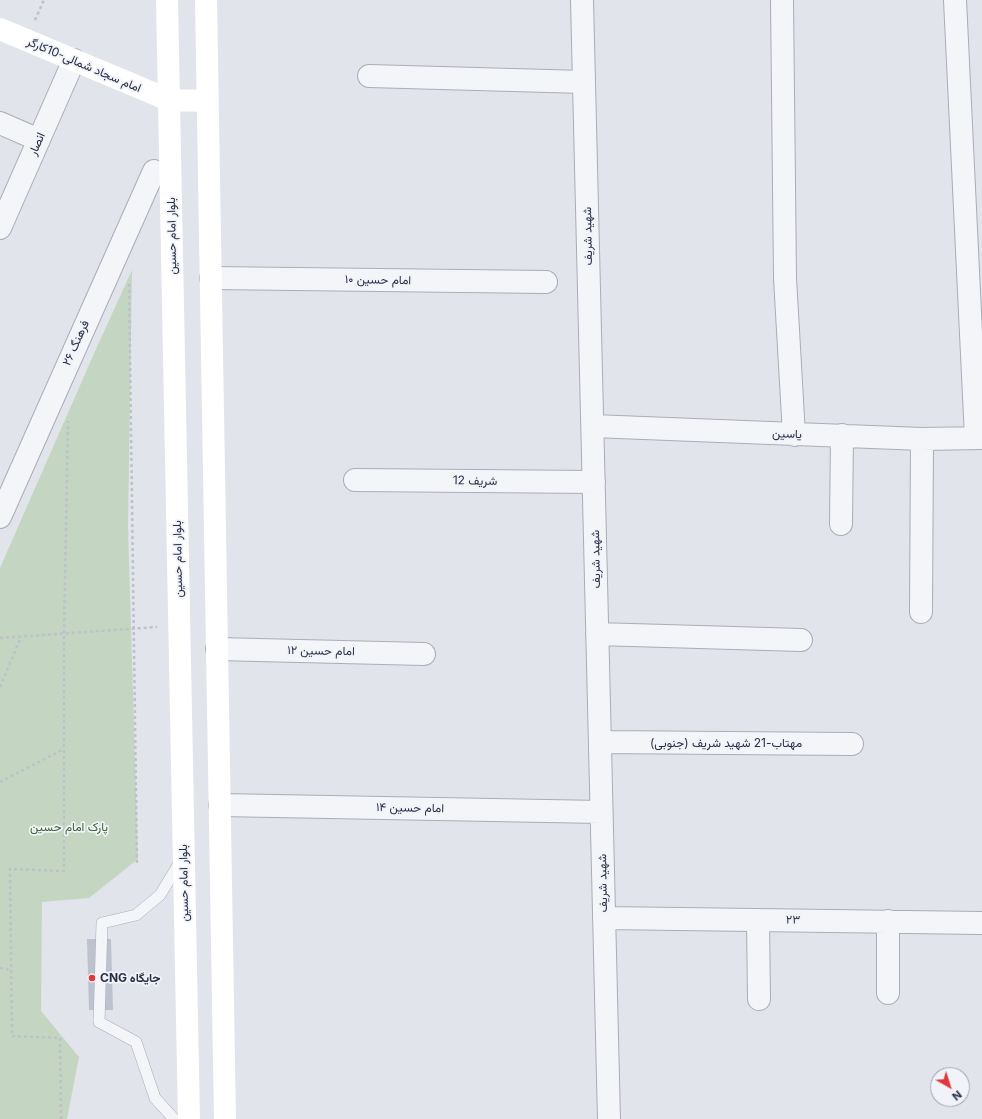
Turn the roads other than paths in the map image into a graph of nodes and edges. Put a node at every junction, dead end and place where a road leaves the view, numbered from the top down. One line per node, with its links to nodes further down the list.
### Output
1 (167, 0): 10 (main road, بلوار امام حسین)
2 (206, 0): 11 (main road)
3 (582, 0): 9 (street, شهید شریف)
4 (782, 0): 19 (street)
5 (955, 0): 21 (street)
6 (0, 29): 7 (main road, امام سجاد شمالی-10کارگر)
7 (74, 60): 10 (main road, امام سجاد شمالی-10کارگر); 13 (street, انصار)
8 (369, 76): 9 (street)
9 (584, 82): 18 (street, شهید شریف)
10 (169, 100): 11 (main road); 36 (main road, بلوار امام حسین)
11 (208, 101): 16 (main road)
12 (0, 123): 13 (street)
13 (39, 140): 15 (street, انصار)
14 (154, 171): 25 (street, فرهنگ ۲۶)
15 (0, 228)
16 (211, 278): 17 (street, امام حسین ۱۰); 30 (main road)
17 (546, 282)
18 (593, 426): 19 (street, یاسین); 24 (street, شهید شریف)
19 (794, 435): 20 (street, یاسین)
20 (842, 435): 22 (street, یاسین); 26 (street)
21 (979, 438): 22 (street, یاسین)
22 (922, 439): 27 (street)
23 (355, 480): 24 (street, شریف 12)
24 (594, 482): 28 (street, شهید شریف)
25 (0, 517)
26 (841, 524)
27 (920, 612)
28 (597, 634): 29 (street); 32 (street, شهید شریف)
29 (800, 640)
30 (217, 649): 31 (street, امام حسین ۱۲); 34 (main road)
31 (424, 654)
32 (600, 742): 33 (street, مهتاب-21 شهید شریف (جنوبی)); 35 (street, شهید شریف)
33 (852, 744)
34 (220, 804): 35 (street, امام حسین ۱۴); 45 (main road)
35 (601, 812): 37 (street, شهید شریف)
36 (184, 857): 43 (lane); 44 (main road, بلوار امام حسین)
37 (604, 918): 38 (street, ۲۳); 46 (street, شهید شریف)
38 (758, 920): 39 (street, ۲۳); 42 (street)
39 (888, 921): 40 (street, ۲۳); 41 (street)
40 (982, 923)
41 (888, 993)
42 (759, 999)
43 (174, 1119)
44 (189, 1119)
45 (225, 1119)
46 (609, 1119)

